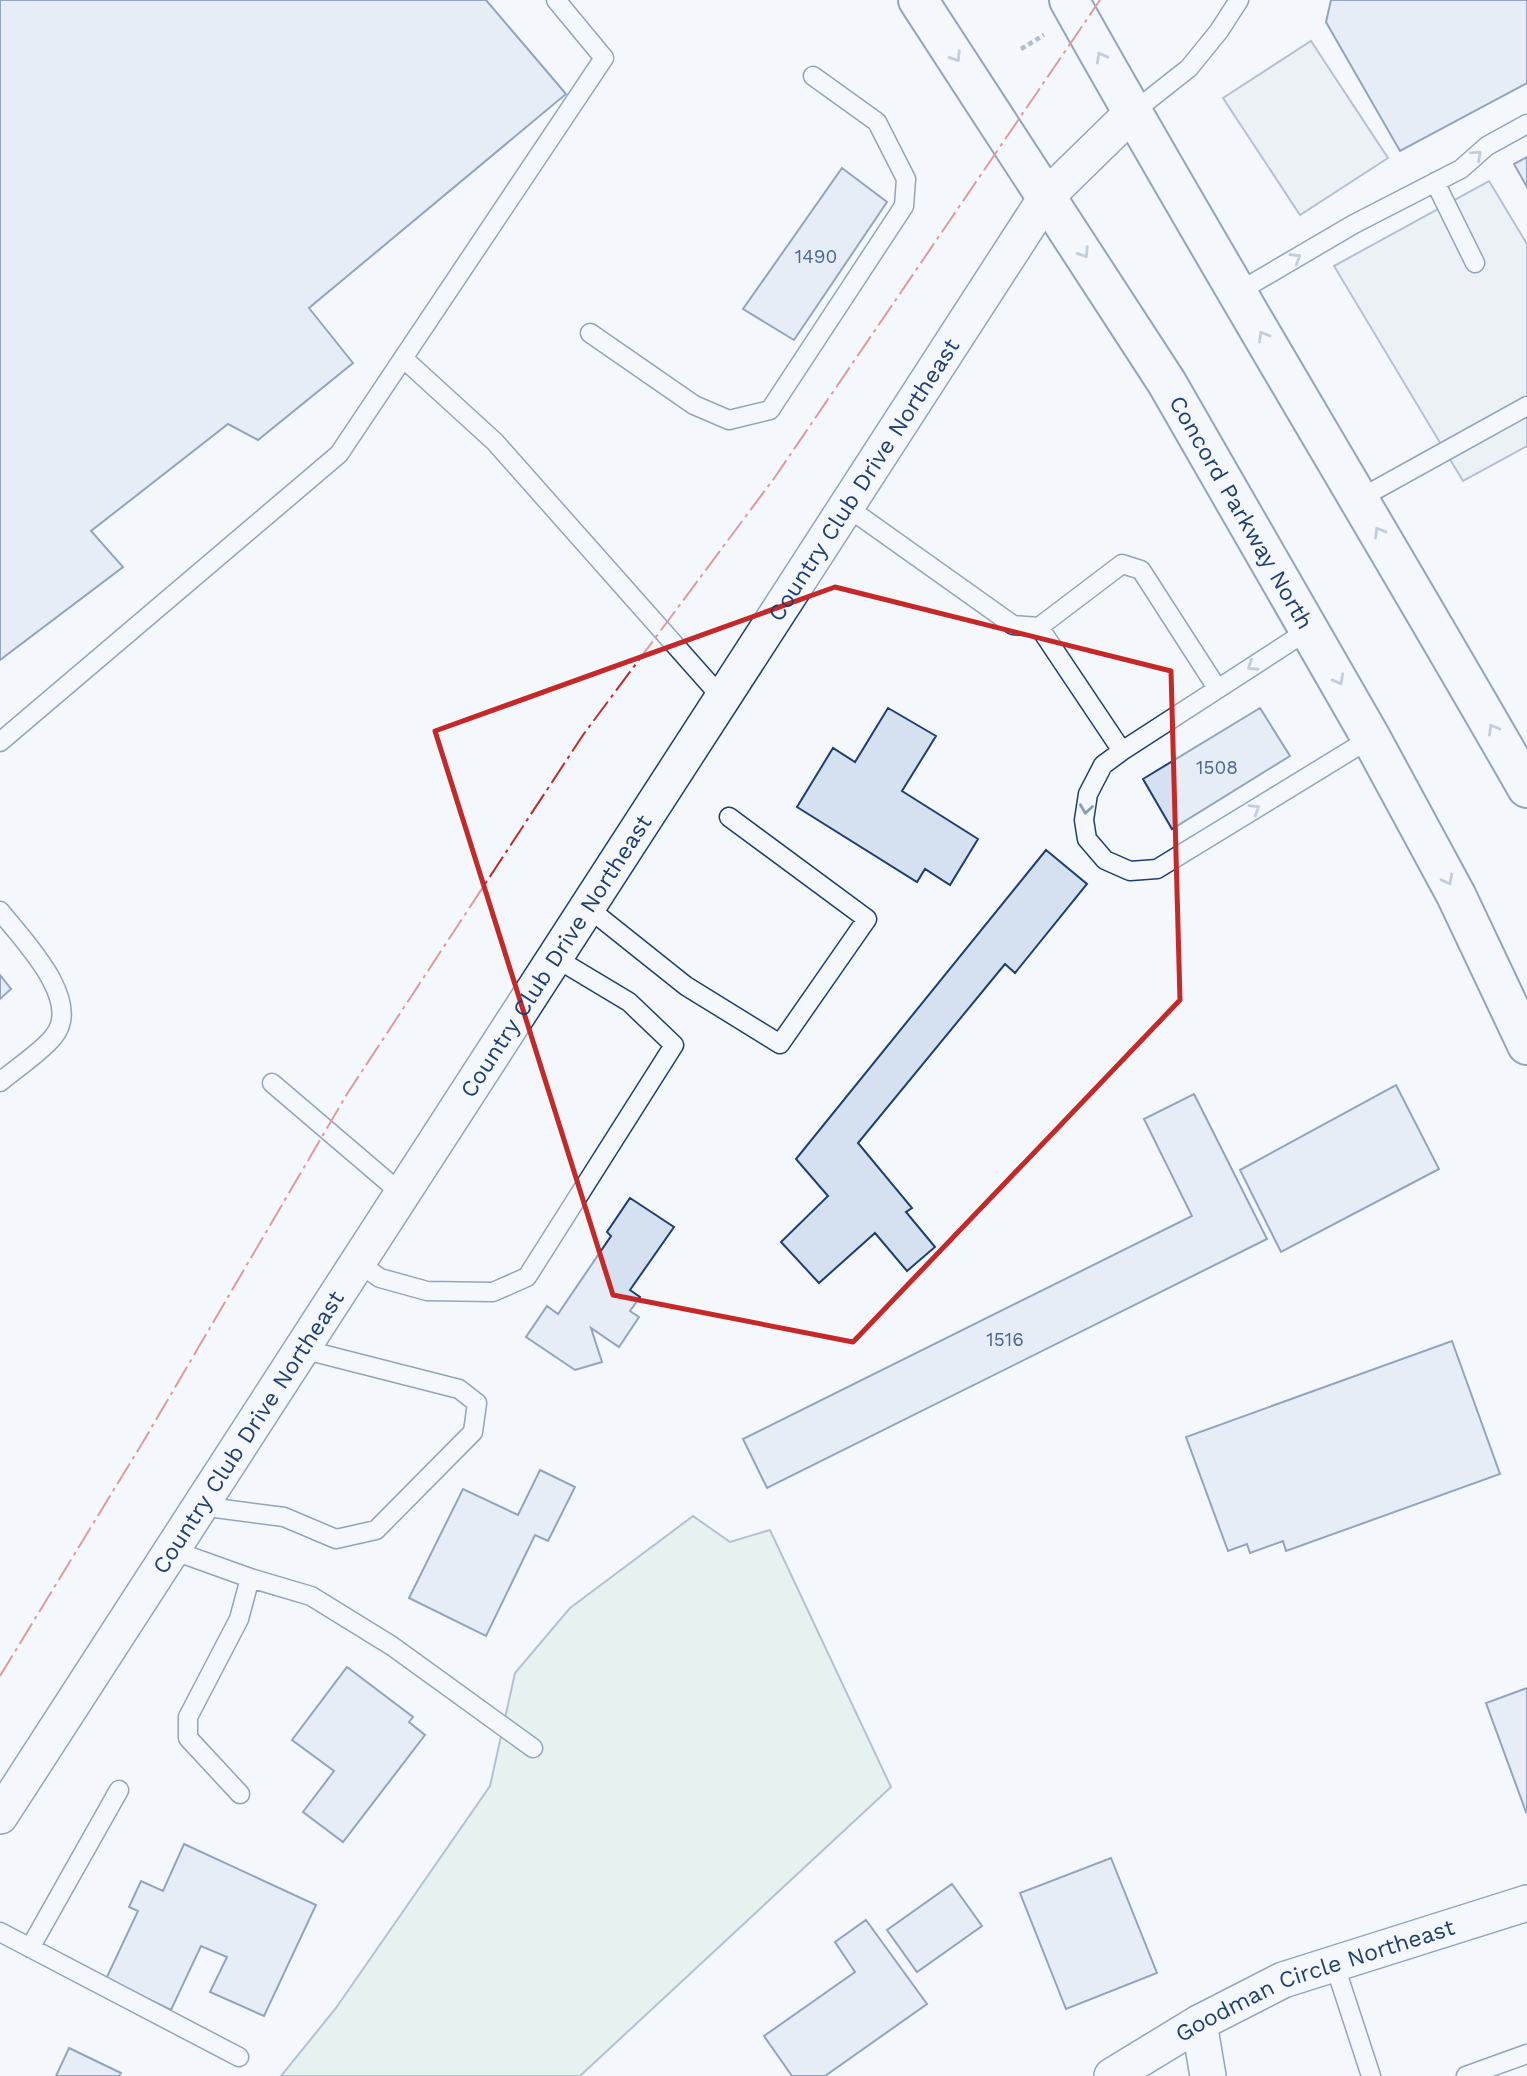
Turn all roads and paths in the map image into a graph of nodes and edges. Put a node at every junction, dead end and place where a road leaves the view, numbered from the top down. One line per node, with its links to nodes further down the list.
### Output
1 (556, 0): 15 (lane)
2 (918, 0): 11 (highway, Concord Parkway North, one-way to 11)
3 (1069, 0): 8 (highway, one-way to 3)
4 (1239, 0): 8 (lane)
5 (1044, 35): 6 (path)
6 (1021, 49)
7 (813, 76): 14 (lane)
8 (1132, 113): 11 (street, Country Club Drive Northeast); 13 (highway)
9 (1527, 124): 10 (lane, one-way to 9)
10 (1435, 182): 12 (lane); 13 (lane, one-way to 10)
11 (1047, 196): 18 (street, Country Club Drive Northeast); 20 (highway, Concord Parkway North, one-way to 20)
12 (1475, 263)
13 (1238, 292): 17 (highway, one-way to 13)
14 (590, 333)
15 (402, 358): 22 (lane); 24 (lane)
16 (1527, 406): 17 (lane)
17 (1359, 499): 26 (highway, one-way to 17)
18 (847, 507): 19 (lane); 22 (street, Country Club Drive Northeast)
19 (1039, 627): 21 (lane); 25 (lane)
20 (1310, 629): 21 (lane, one-way to 21); 23 (highway, Concord Parkway North, one-way to 23)
21 (1217, 688): 25 (lane)
22 (722, 698): 28 (street, Country Club Drive Northeast)
23 (1371, 738): 25 (lane, one-way to 23); 31 (highway, Concord Parkway North, one-way to 31)
24 (0, 742)
25 (1122, 751)
26 (1527, 788)
27 (729, 817): 28 (lane)
28 (587, 907): 30 (street, Country Club Drive Northeast)
29 (0, 911): 32 (lane)
30 (554, 957): 34 (street, Country Club Drive Northeast); 35 (lane)
31 (1527, 1045)
32 (0, 1082)
33 (272, 1083): 34 (lane)
34 (402, 1194): 35 (street, Country Club Drive Northeast)
35 (358, 1263): 36 (street, Country Club Drive Northeast)
36 (302, 1349): 37 (street, Country Club Drive Northeast); 37 (lane)
37 (200, 1506): 38 (street, Country Club Drive Northeast)
38 (173, 1550): 39 (lane); 43 (street, Country Club Drive Northeast)
39 (250, 1578): 40 (lane); 42 (lane)
40 (533, 1748)
41 (119, 1790): 46 (lane)
42 (240, 1794)
43 (0, 1816)
44 (1527, 1903): 47 (street, Goodman Circle Northeast)
45 (0, 1932): 46 (lane)
46 (30, 1948): 50 (lane)
47 (1334, 1963): 48 (street, Goodman Circle Northeast); 53 (lane)
48 (1199, 2024): 51 (street, Goodman Circle Northeast); 52 (street)
49 (1527, 2054): 54 (lane)
50 (239, 2057)
51 (1112, 2076)
52 (1208, 2076)
53 (1371, 2076)
54 (1466, 2076)

